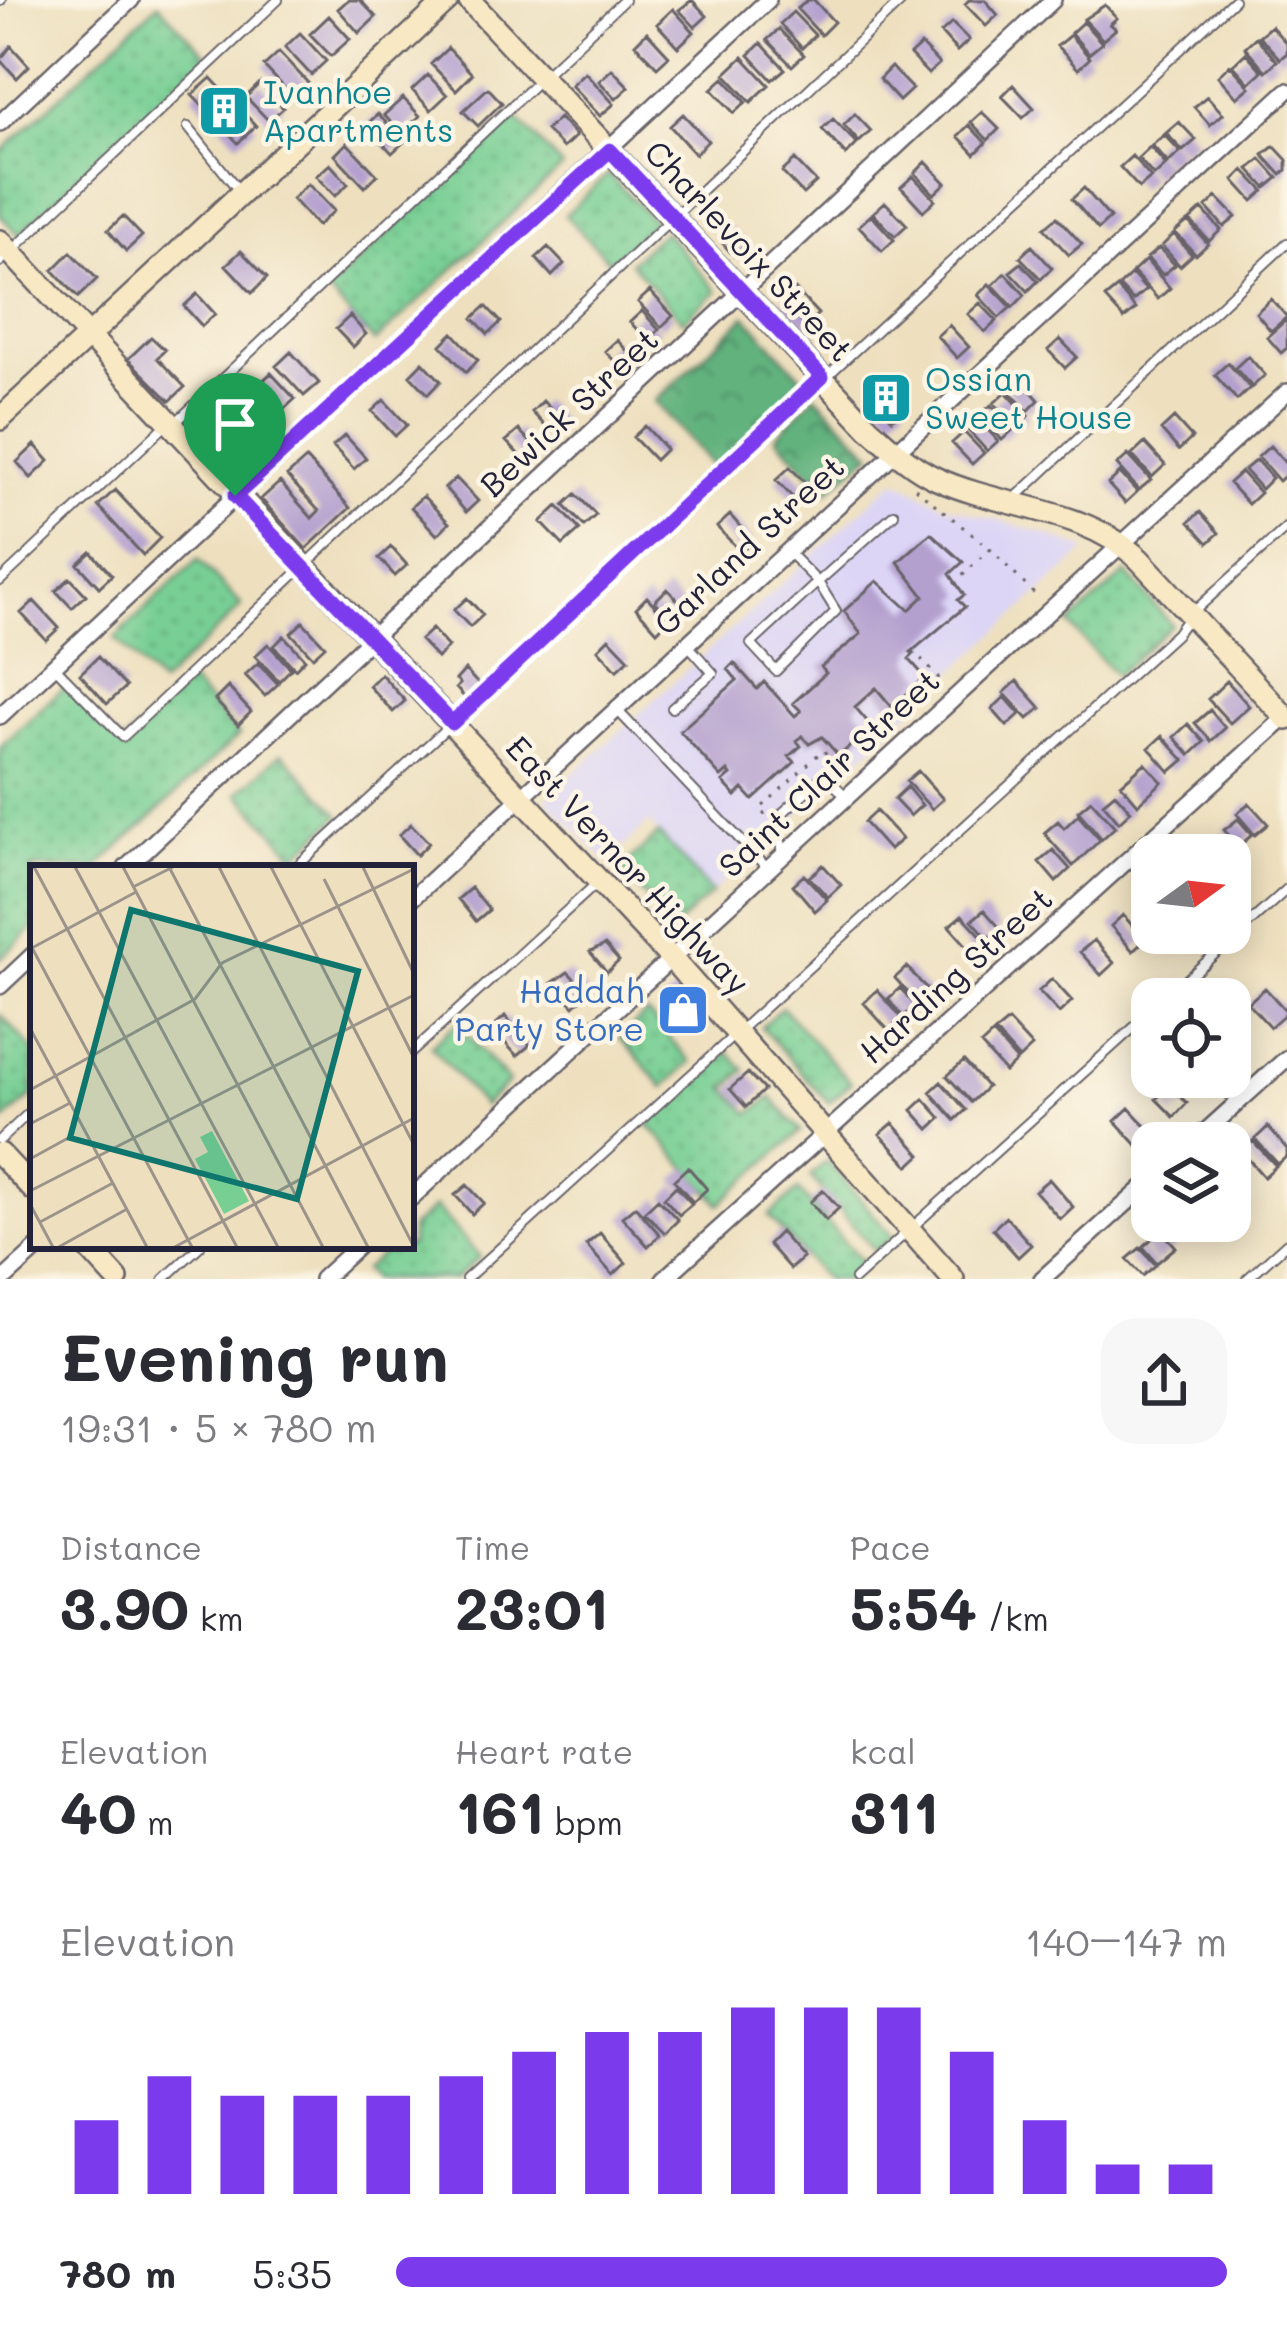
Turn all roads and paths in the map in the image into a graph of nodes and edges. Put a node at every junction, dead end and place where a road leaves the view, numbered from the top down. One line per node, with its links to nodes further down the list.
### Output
1 (131, 0): 12 (street)
2 (278, 0): 18 (lane)
3 (448, 0): 15 (street)
4 (469, 0): 10 (street, Charlevoix Street)
5 (624, 0): 10 (lane)
6 (768, 0): 14 (street)
7 (903, 0): 16 (lane)
8 (1053, 0): 19 (street, Bewick Street)
9 (1234, 0): 21 (lane)
10 (541, 77): 14 (street, Charlevoix Street); 24 (lane)
11 (1287, 91): 25 (street, Garland Street)
12 (0, 123)
13 (188, 127): 15 (lane)
14 (610, 150): 16 (street, Charlevoix Street); 27 (street)
15 (242, 193): 20 (street)
16 (672, 217): 19 (street, Charlevoix Street); 34 (lane)
17 (1287, 243): 28 (lane)
18 (4, 252): 20 (street, East Vernor Highway)
19 (742, 291): 21 (street, Charlevoix Street); 40 (street, Bewick Street)
20 (87, 338): 23 (street); 24 (street, East Vernor Highway)
21 (822, 377): 25 (street, Charlevoix Street); 49 (lane)
22 (1287, 392): 31 (street, Saint Clair Street)
23 (0, 419)
24 (169, 425): 27 (street, East Vernor Highway); 35 (lane)
25 (895, 451): 28 (street, Charlevoix Street); 33 (street, Garland Street)
26 (914, 488): 32 (path)
27 (235, 496): 34 (street, East Vernor Highway); 43 (street)
28 (1012, 501): 31 (street, Charlevoix Street)
29 (894, 514): 36 (lane)
30 (1287, 527): 39 (lane)
31 (1121, 544): 39 (street, Charlevoix Street); 51 (street, Saint Clair Street)
32 (990, 549): 37 (path); 38 (path)
33 (788, 550): 36 (lane); 41 (street, Garland Street)
34 (301, 566): 40 (street, East Vernor Highway); 43 (lane)
35 (0, 581)
36 (818, 582): 36 (lane)
37 (954, 584)
38 (1039, 599)
39 (1190, 615): 48 (street, Charlevoix Street); 64 (lane)
40 (372, 638): 49 (street, East Vernor Highway); 53 (street, Bewick Street)
41 (687, 644): 45 (lane); 46 (street, Garland Street)
42 (913, 650): 44 (path)
43 (54, 666): 47 (street)
44 (945, 686)
45 (672, 708)
46 (616, 709): 50 (street, Garland Street); 55 (lane)
47 (0, 716)
48 (1286, 717): 69 (street, Harding Street)
49 (452, 723): 50 (street, East Vernor Highway); 54 (lane)
50 (521, 797): 56 (street, East Vernor Highway); 58 (street, Garland Street)
51 (847, 797): 52 (street, Saint Clair Street); 52 (lane)
52 (783, 856): 55 (street, Saint Clair Street)
53 (129, 865)
54 (298, 865)
55 (768, 869): 60 (street, Saint Clair Street)
56 (599, 881): 60 (street, East Vernor Highway); 65 (lane)
57 (1287, 890): 61 (lane)
58 (414, 896)
59 (30, 958): 62 (street)
60 (671, 958): 64 (street, East Vernor Highway); 73 (street, Saint Clair Street)
61 (1189, 978)
62 (0, 986)
63 (1131, 1030): 75 (lane)
64 (736, 1032): 69 (street, East Vernor Highway); 85 (lane)
65 (414, 1050)
66 (1287, 1058): 68 (street)
67 (30, 1112): 70 (lane)
68 (1216, 1122)
69 (826, 1132): 75 (street, East Vernor Highway); 86 (street, Harding Street)
70 (0, 1140)
71 (0, 1154): 72 (street)
72 (30, 1186)
73 (414, 1195)
74 (1131, 1199): 89 (street)
75 (910, 1229): 87 (lane); 88 (street, East Vernor Highway)
76 (1287, 1243): 90 (lane)
77 (37, 1249): 81 (street)
78 (90, 1249): 82 (street)
79 (197, 1249): 83 (lane)
80 (355, 1249): 84 (street)
81 (4, 1279)
82 (117, 1279)
83 (164, 1279)
84 (322, 1279)
85 (466, 1279)
86 (664, 1279)
87 (855, 1279)
88 (953, 1279)
89 (1042, 1279)
90 (1247, 1279)

